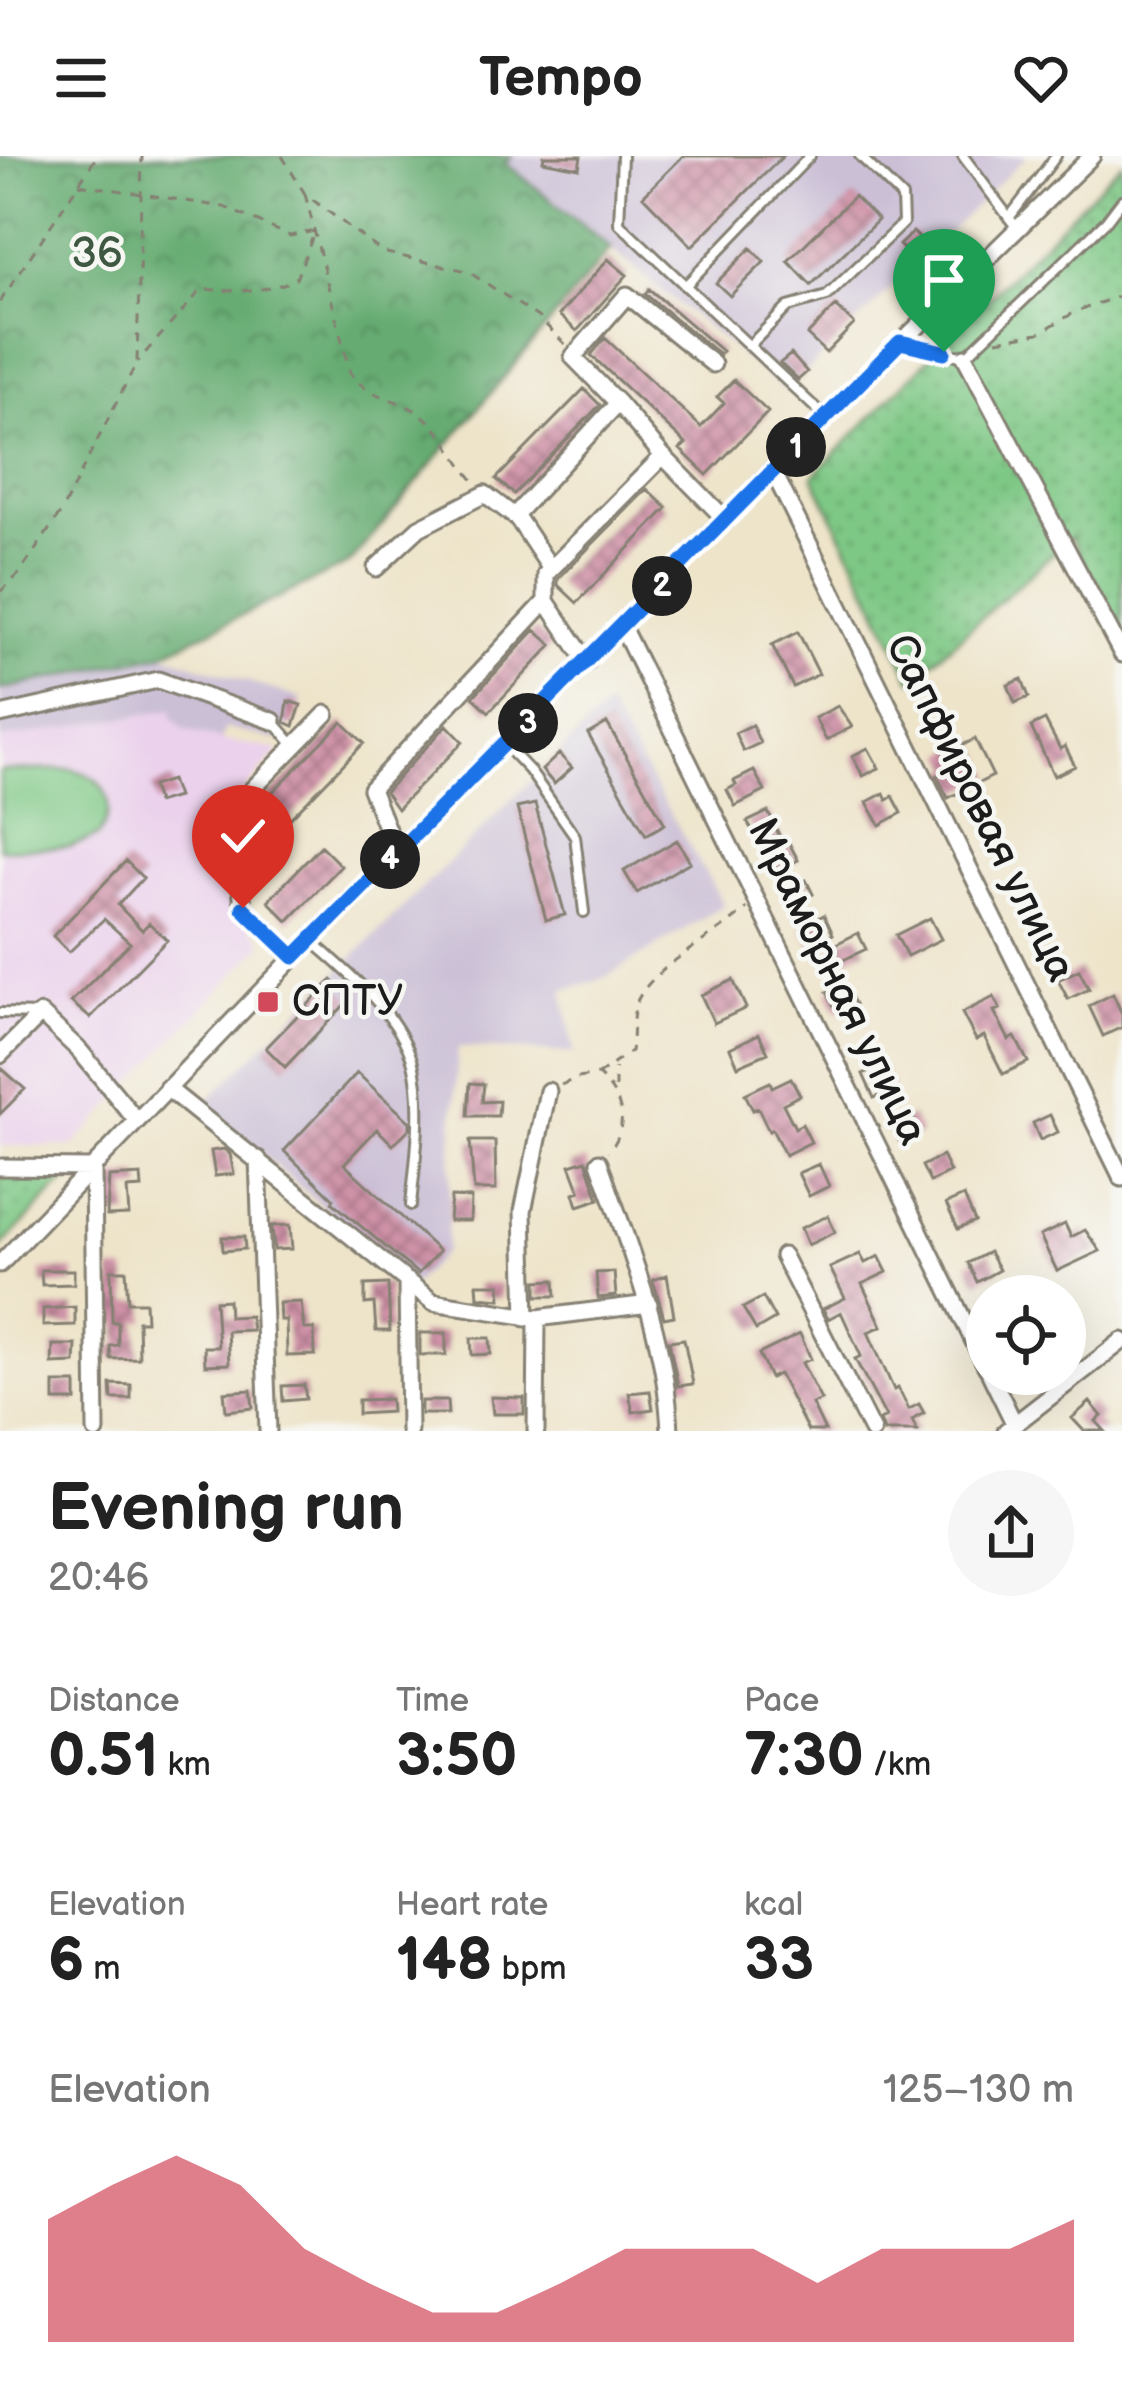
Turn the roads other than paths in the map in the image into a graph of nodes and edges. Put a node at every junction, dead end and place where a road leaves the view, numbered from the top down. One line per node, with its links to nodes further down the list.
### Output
1 (622, 156): 11 (lane)
2 (810, 156): 11 (lane)
3 (860, 156): 13 (lane)
4 (963, 156): 8 (lane)
5 (985, 156): 8 (lane)
6 (1056, 156): 10 (lane)
7 (1092, 156): 10 (street)
8 (973, 166): 10 (lane)
9 (1122, 200): 14 (lane)
10 (1018, 221): 12 (street)
11 (686, 286): 13 (lane)
12 (900, 342): 14 (lane); 17 (street)
13 (749, 346): 17 (lane)
14 (965, 357): 26 (street)
15 (713, 364): 16 (street)
16 (617, 403): 18 (street); 20 (street)
17 (825, 417): 19 (street)
18 (663, 456): 21 (street); 23 (street)
19 (773, 470): 21 (street); 47 (street, Сапфировая улица)
20 (514, 516): 22 (street); 23 (street)
21 (726, 520): 25 (street)
22 (376, 568)
23 (550, 569): 24 (street)
24 (546, 601): 27 (street); 33 (street)
25 (622, 627): 27 (street); 54 (street, Мраморная улица)
26 (1122, 654)
27 (587, 662): 32 (street)
28 (326, 714): 31 (street)
29 (0, 715): 30 (street)
30 (273, 721): 31 (lane)
31 (295, 746): 36 (street)
32 (506, 746): 33 (street); 34 (lane)
33 (397, 852): 35 (street)
34 (584, 912)
35 (311, 940): 36 (street); 48 (lane)
36 (294, 957): 40 (street)
37 (0, 1013): 38 (lane)
38 (41, 1014): 39 (street); 42 (street)
39 (0, 1055)
40 (166, 1088): 42 (street); 43 (street)
41 (548, 1091): 53 (street)
42 (137, 1120): 46 (street)
43 (258, 1159): 51 (street); 59 (street)
44 (599, 1162): 52 (street)
45 (0, 1167): 46 (street)
46 (93, 1168): 50 (street); 58 (street)
47 (1122, 1178)
48 (411, 1204)
49 (783, 1256): 63 (street)
50 (0, 1264)
51 (407, 1283): 53 (street); 60 (street)
52 (650, 1304): 53 (street); 62 (street)
53 (531, 1318): 61 (street)
54 (966, 1326)
55 (1122, 1341): 57 (street)
56 (997, 1395): 57 (street, Мраморная улица)
57 (1010, 1427)
58 (96, 1431)
59 (268, 1431)
60 (409, 1431)
61 (536, 1431)
62 (670, 1431)
63 (872, 1431)

